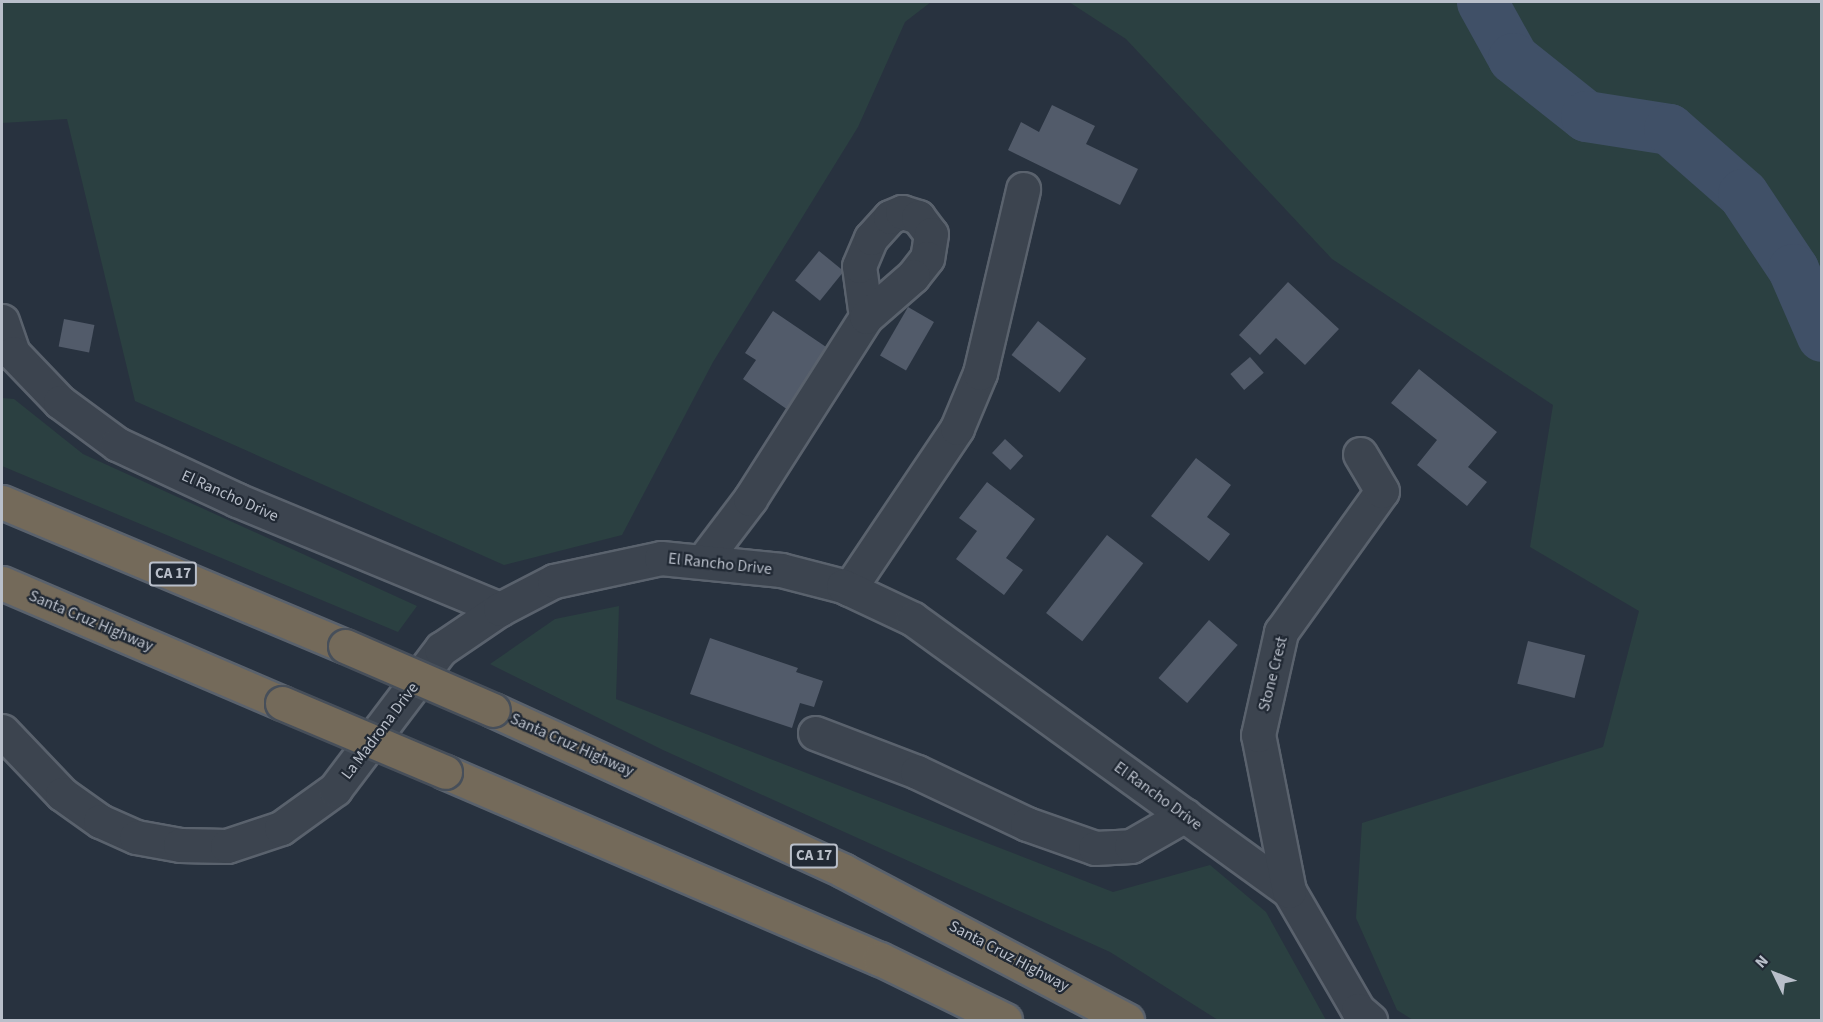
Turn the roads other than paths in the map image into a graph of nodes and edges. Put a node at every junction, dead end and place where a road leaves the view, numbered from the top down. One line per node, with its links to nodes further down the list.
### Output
1 (1023, 189): 8 (street)
2 (866, 317): 6 (street)
3 (2, 321): 9 (street, El Rancho Drive)
4 (1360, 454): 13 (street, Stone Crest)
5 (2, 502): 15 (highway, Santa Cruz Highway / CA 17, bridge)
6 (703, 561): 8 (street, El Rancho Drive); 9 (street, El Rancho Drive)
7 (2, 583): 14 (highway, Santa Cruz Highway, bridge)
8 (849, 589): 12 (street, El Rancho Drive)
9 (500, 609): 10 (street, La Madrona Drive)
10 (2, 731)
11 (815, 733): 12 (street)
12 (1185, 815): 13 (street, El Rancho Drive)
13 (1289, 891): 16 (street, El Rancho Drive)
14 (1005, 1020)
15 (1127, 1020)
16 (1370, 1020)

